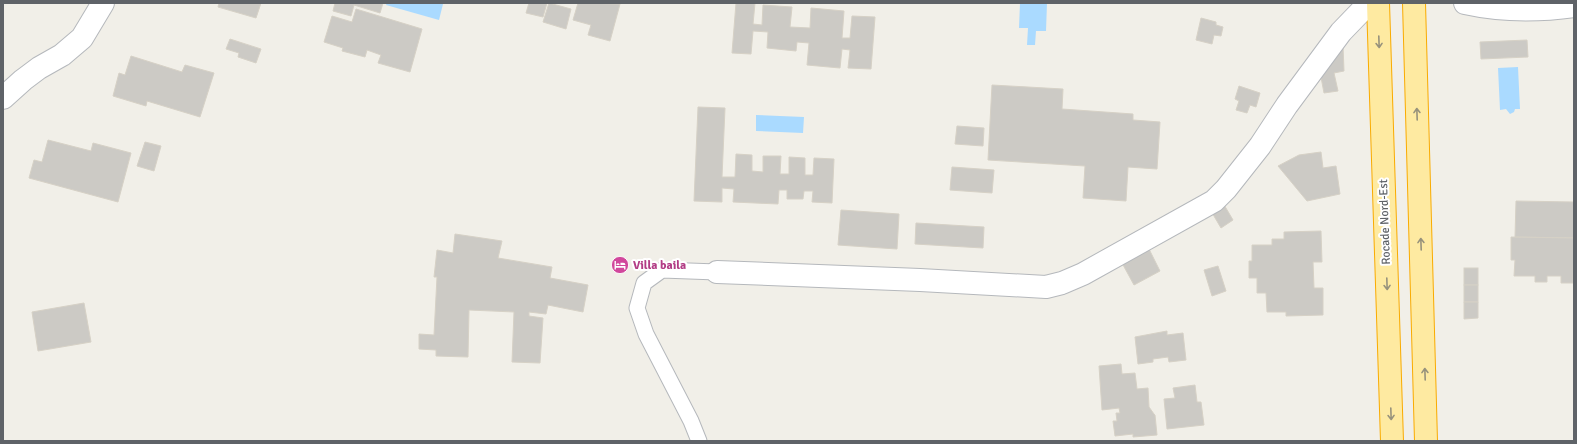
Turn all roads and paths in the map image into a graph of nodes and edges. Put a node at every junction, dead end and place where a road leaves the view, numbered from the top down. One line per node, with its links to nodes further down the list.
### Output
1 (103, 3): 7 (street)
2 (1369, 3): 8 (street)
3 (1378, 3): 10 (highway, Rocade Nord-Est, one-way to 10)
4 (1414, 3): 11 (highway, one-way to 4)
5 (1465, 3): 6 (street)
6 (1574, 6)
7 (3, 98)
8 (717, 272): 9 (lane)
9 (699, 441)
10 (1392, 441)
11 (1426, 441)

